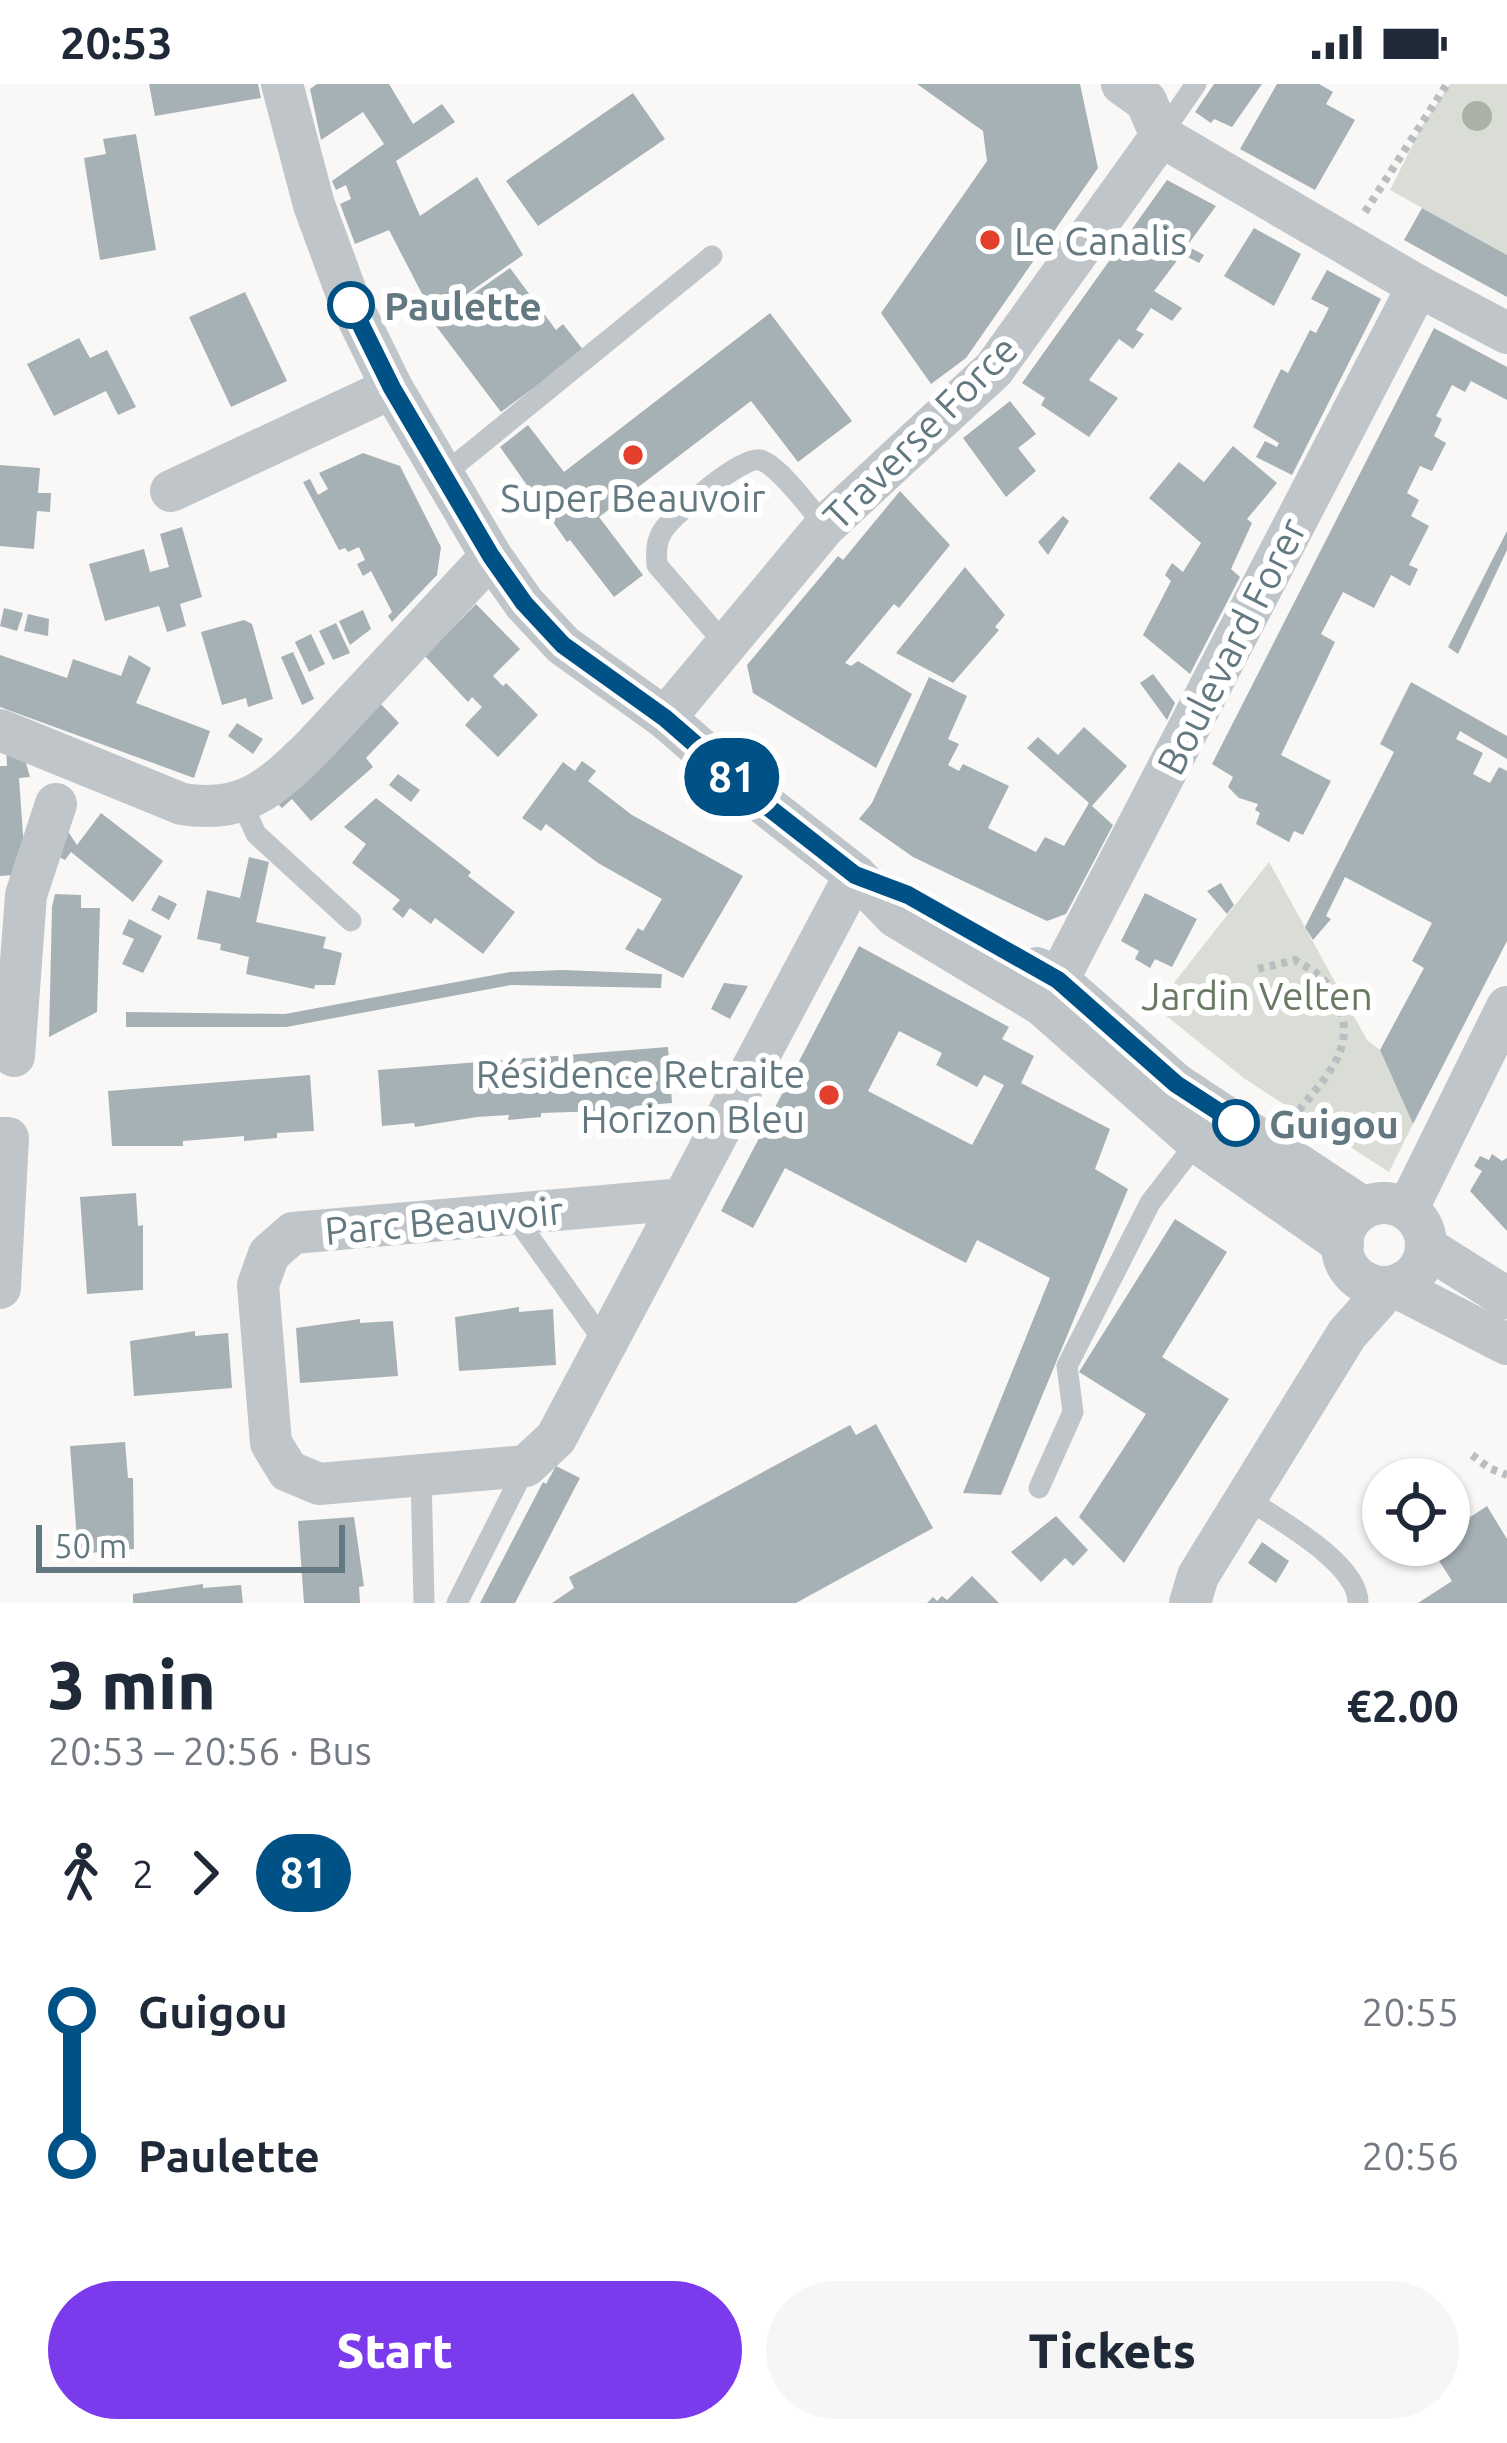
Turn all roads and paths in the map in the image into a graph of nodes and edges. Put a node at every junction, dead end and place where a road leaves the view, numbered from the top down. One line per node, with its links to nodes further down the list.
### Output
1 (282, 84): 10 (street)
2 (1122, 84): 5 (street)
3 (1196, 84): 5 (lane)
4 (1447, 84): 6 (path)
5 (1161, 136): 6 (street); 13 (street, Traverse Force)
6 (1345, 244): 8 (street)
7 (712, 256): 11 (lane)
8 (1418, 286): 9 (street); 24 (street, Boulevard Forer)
9 (1507, 333)
10 (392, 388): 11 (street); 12 (street)
11 (443, 475): 14 (street)
12 (171, 491)
13 (825, 526): 15 (street, Traverse Force); 15 (lane)
14 (491, 556): 16 (street); 18 (street)
15 (726, 645): 16 (street, Traverse Force)
16 (665, 718): 20 (street)
17 (0, 730): 18 (street)
18 (242, 803): 22 (lane)
19 (56, 804): 21 (street)
20 (855, 875): 24 (street); 30 (street)
21 (13, 895): 26 (street)
22 (351, 922)
23 (1258, 969): 27 (path)
24 (1050, 992): 29 (street); 34 (street)
25 (1507, 1007): 31 (street)
26 (14, 1055)
27 (1289, 1124)
28 (4, 1138): 35 (street)
29 (1197, 1142): 34 (street); 43 (lane)
30 (683, 1199): 32 (street, Parc Beauvoir); 37 (street)
31 (1406, 1210): 33 (street); 34 (street)
32 (513, 1214): 37 (lane); 41 (street, Parc Beauvoir)
33 (1426, 1247): 34 (street); 36 (street)
34 (1369, 1260): 38 (street); 44 (street)
35 (0, 1288)
36 (1507, 1298)
37 (606, 1344): 40 (street)
38 (1507, 1344)
39 (1472, 1455): 42 (path)
40 (526, 1466): 41 (street, Parc Beauvoir); 46 (lane)
41 (421, 1473): 45 (lane)
42 (1507, 1474)
43 (1040, 1488)
44 (1246, 1498): 47 (street); 48 (lane)
45 (424, 1603)
46 (458, 1603)
47 (1190, 1603)
48 (1358, 1603)

